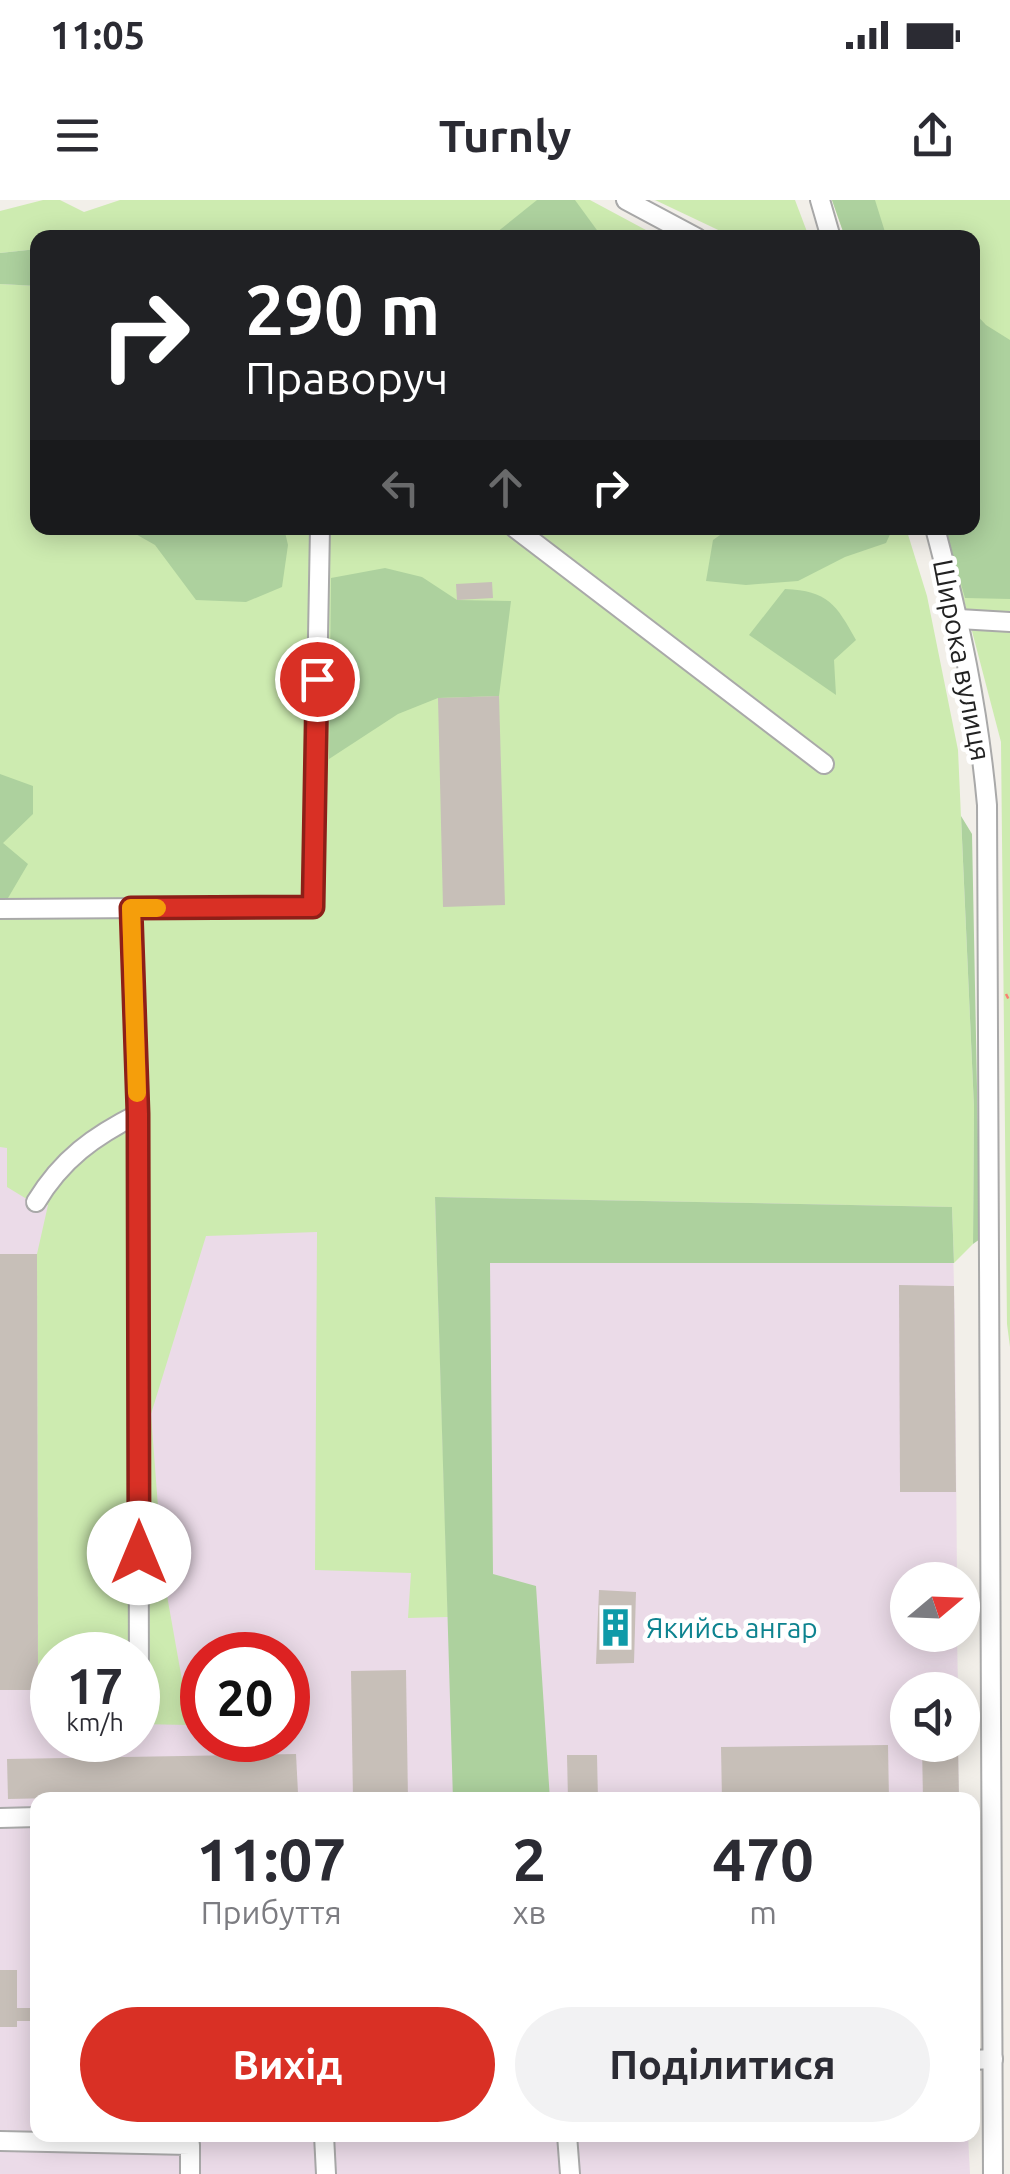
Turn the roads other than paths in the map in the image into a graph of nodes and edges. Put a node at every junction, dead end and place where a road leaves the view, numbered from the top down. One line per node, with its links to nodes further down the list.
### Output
1 (626, 200): 3 (street)
2 (820, 200): 4 (street)
3 (683, 230)
4 (829, 230)
5 (320, 535): 11 (street)
6 (524, 535): 10 (street)
7 (936, 535): 8 (street, Широка вулиця)
8 (960, 619): 9 (street); 18 (street, Широка вулиця)
9 (1010, 622)
10 (824, 764)
11 (131, 908): 12 (street); 13 (street)
12 (0, 909)
13 (138, 1114): 14 (street); 15 (street)
14 (36, 1202)
15 (139, 1632)
16 (0, 1818): 17 (street)
17 (30, 1818)
18 (1001, 2007): 19 (street, Широка вулиця)
19 (993, 2059): 20 (street); 29 (street, Широка вулиця)
20 (980, 2060)
21 (0, 2141): 22 (street)
22 (30, 2142)
23 (48, 2142): 26 (street)
24 (324, 2142): 27 (street)
25 (568, 2142): 28 (street)
26 (190, 2174)
27 (326, 2174)
28 (570, 2174)
29 (993, 2174)

